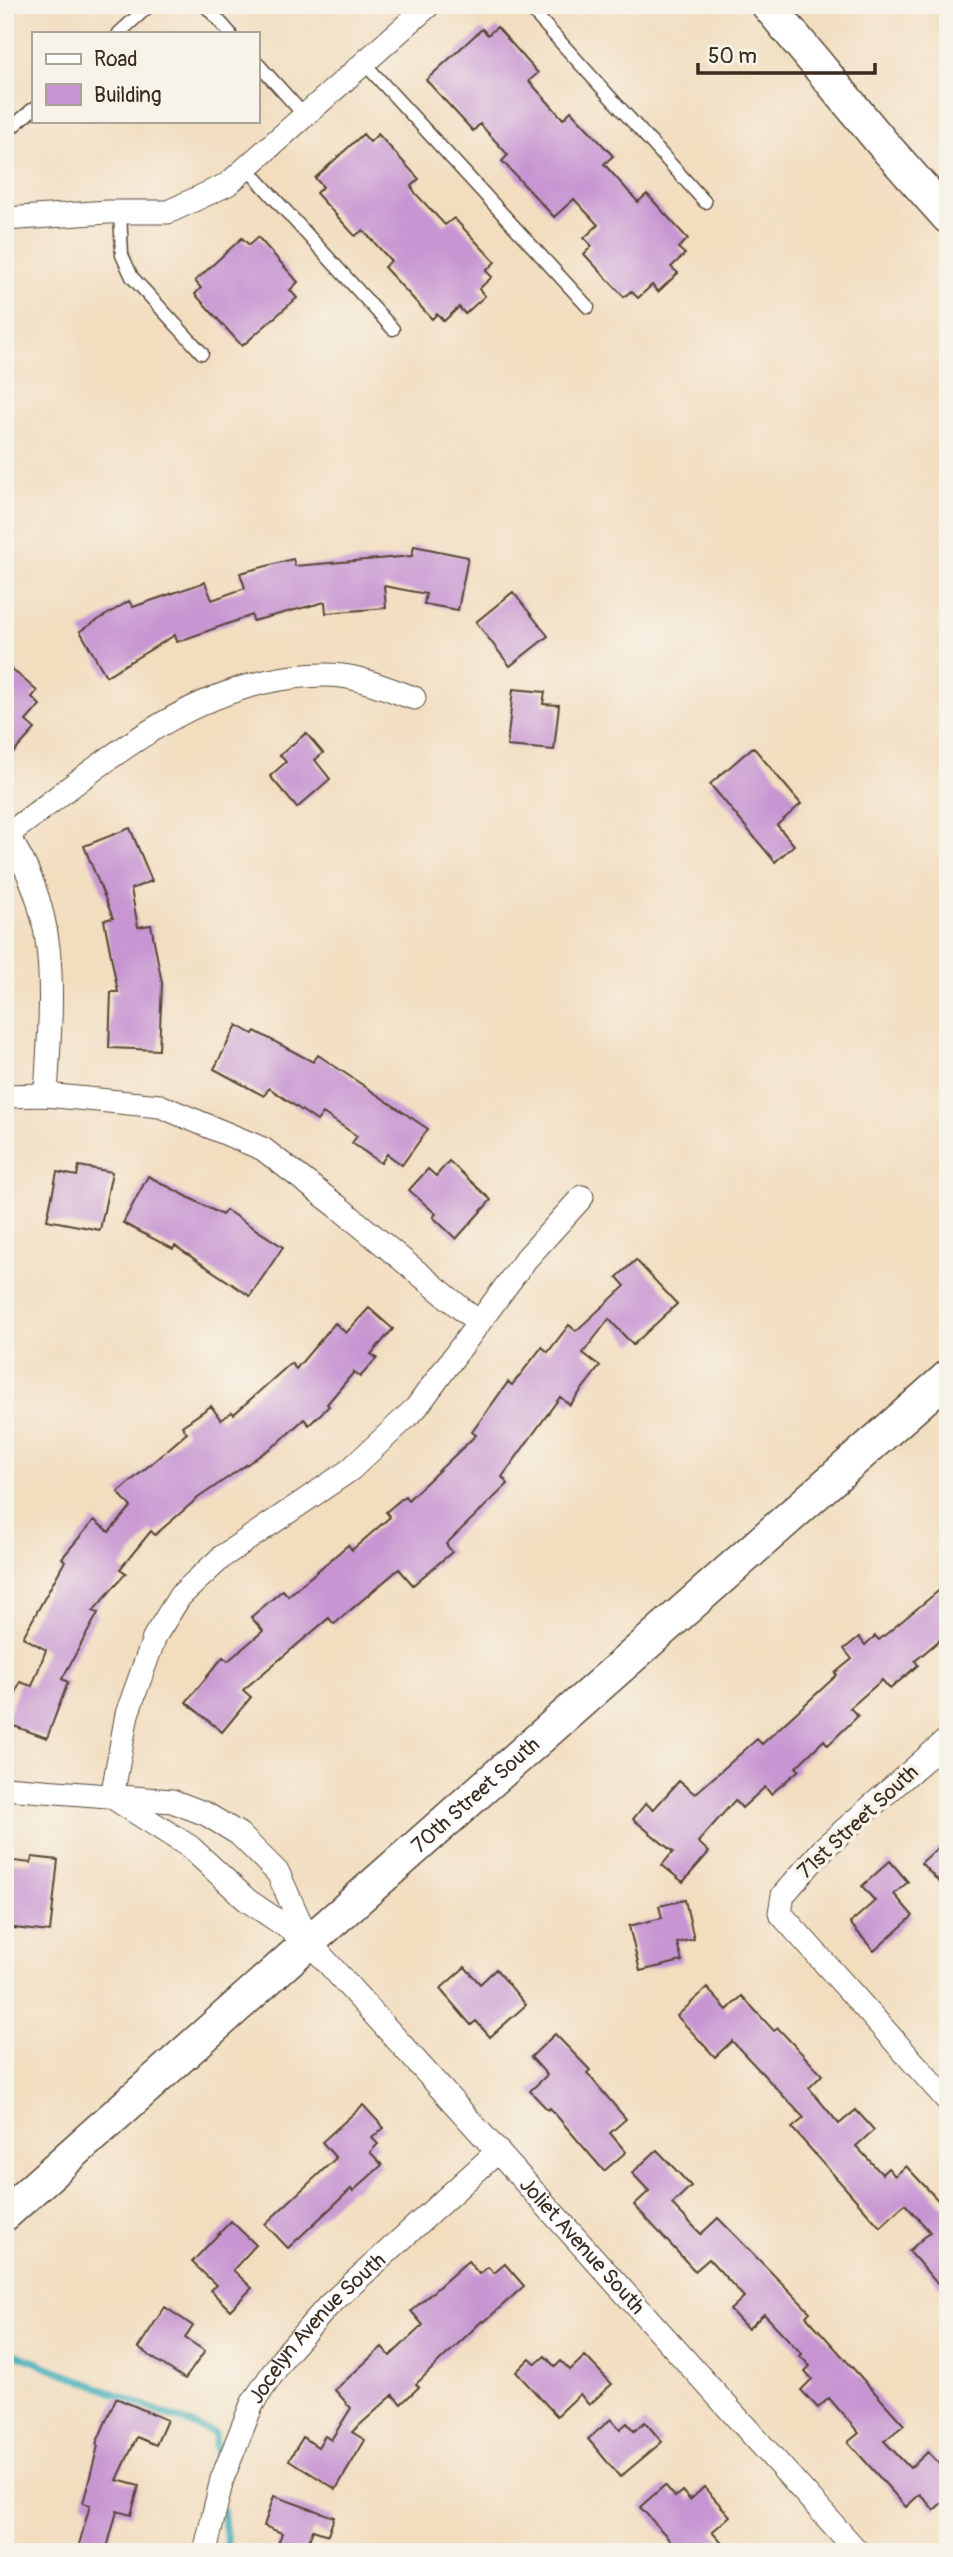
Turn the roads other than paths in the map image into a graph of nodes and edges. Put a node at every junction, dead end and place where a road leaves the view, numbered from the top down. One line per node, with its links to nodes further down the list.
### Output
1 (150, 5): 7 (lane)
2 (205, 5): 8 (lane)
3 (429, 5): 9 (street)
4 (527, 5): 16 (lane)
5 (768, 5): 18 (main road)
6 (787, 5): 15 (main road)
7 (120, 32)
8 (229, 32)
9 (365, 63): 12 (street); 20 (lane)
10 (259, 65): 12 (lane)
11 (32, 110): 13 (lane)
12 (305, 116): 14 (street)
13 (10, 129)
14 (246, 167): 17 (street); 21 (lane)
15 (948, 185)
16 (705, 202)
17 (120, 212): 19 (street); 22 (lane)
18 (948, 216)
19 (5, 219)
20 (588, 307)
21 (393, 329)
22 (202, 353)
23 (414, 698): 24 (street)
24 (6, 834): 25 (street)
25 (46, 1095): 26 (street); 28 (street)
26 (5, 1096)
27 (582, 1197): 28 (street)
28 (479, 1323): 32 (street)
29 (948, 1377): 33 (main road, 70th Street South)
30 (948, 1739): 34 (street, 71st Street South)
31 (5, 1788): 32 (street, Joliet Avenue South)
32 (112, 1797): 33 (street, Joliet Avenue South); 33 (street, Joliet Avenue South)
33 (309, 1942): 35 (street, Joliet Avenue South); 36 (main road, 70th Street South)
34 (948, 2101)
35 (498, 2151): 37 (street, Jocelyn Avenue South); 38 (street, Joliet Avenue South)
36 (5, 2214)
37 (205, 2552)
38 (858, 2552)

